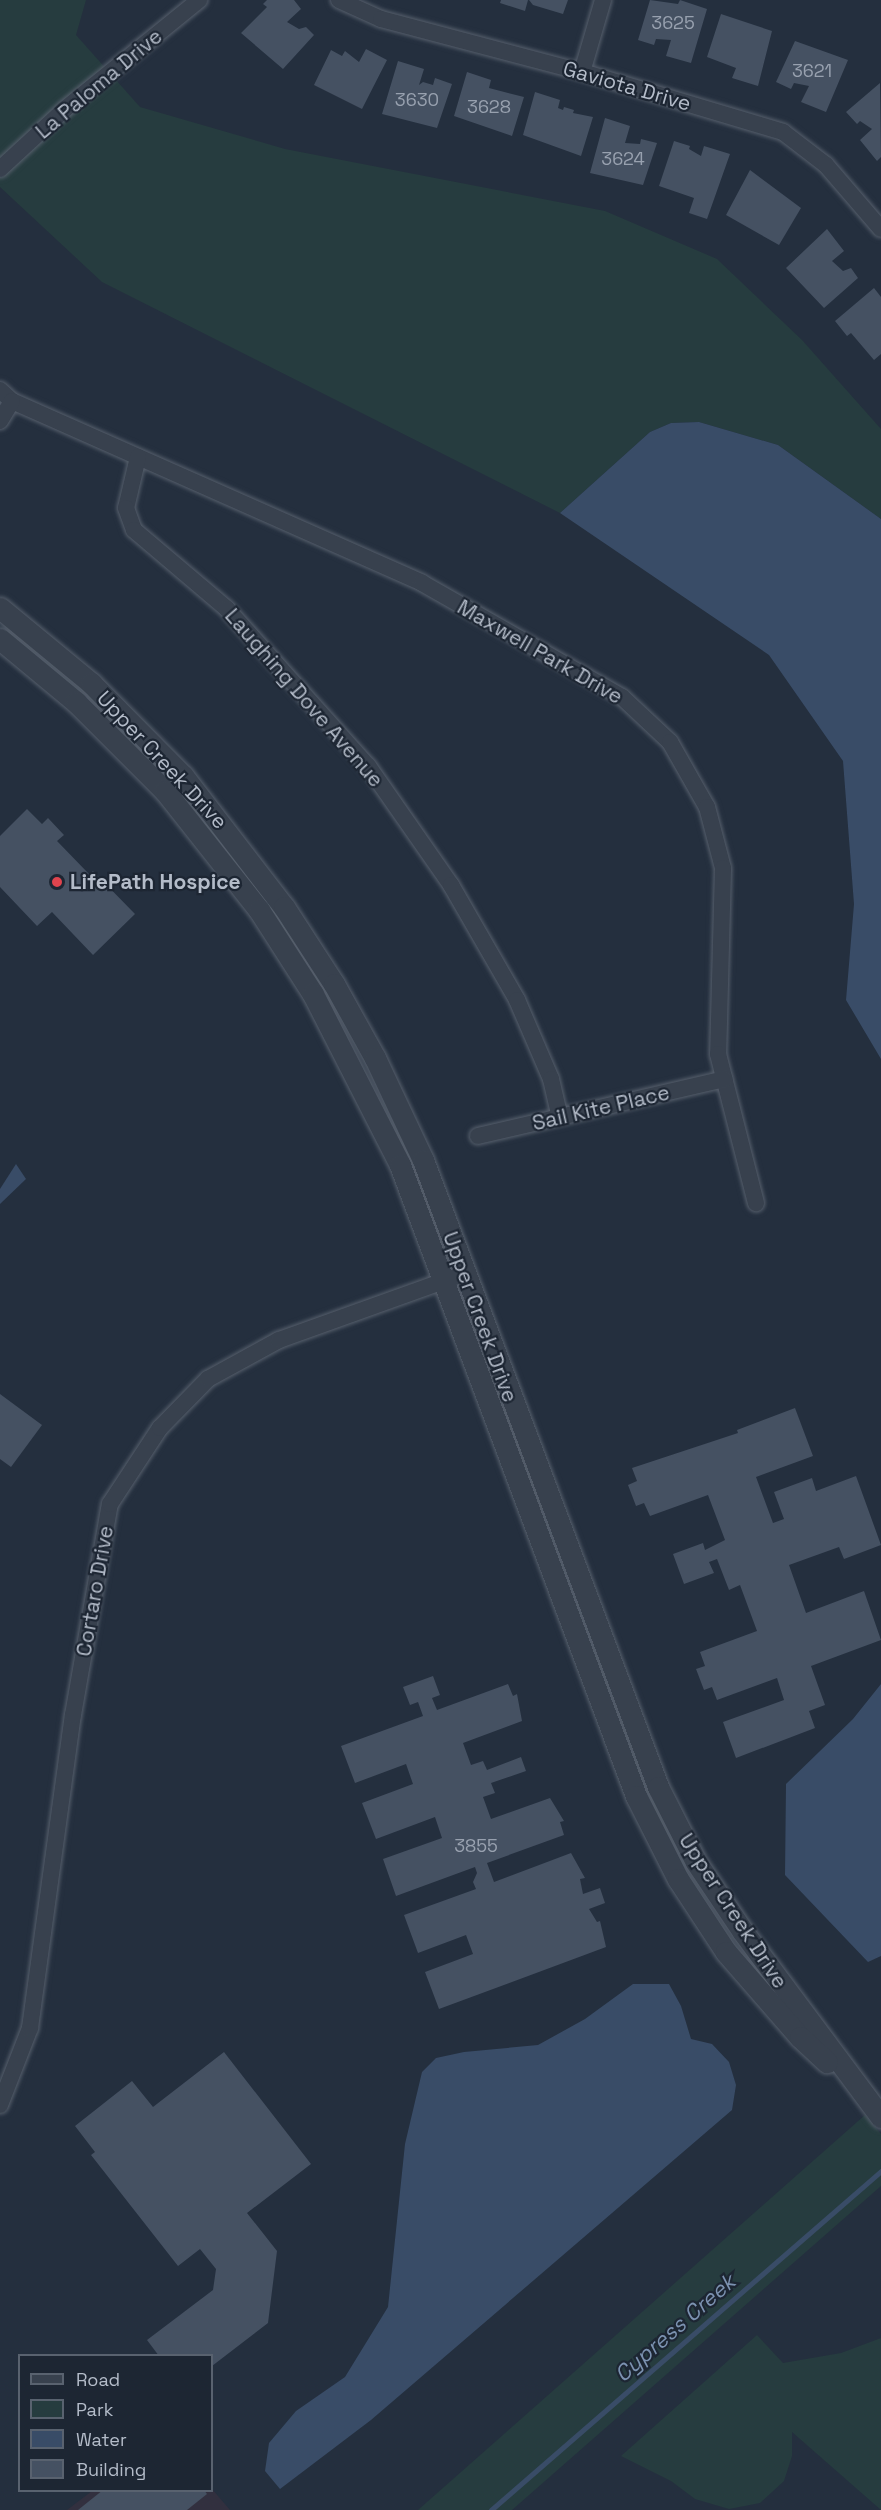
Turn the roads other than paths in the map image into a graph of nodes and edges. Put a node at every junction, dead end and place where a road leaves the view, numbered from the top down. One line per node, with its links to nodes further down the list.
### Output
1 (199, 0): 5 (street, La Paloma Drive)
2 (339, 0): 4 (street, Gaviota Drive)
3 (603, 0): 4 (street)
4 (582, 72): 6 (street, Gaviota Drive)
5 (0, 169)
6 (881, 229)
7 (6, 396): 8 (street); 9 (street, Maxwell Park Drive)
8 (0, 421)
9 (138, 457): 12 (street, Maxwell Park Drive); 13 (street, Laughing Dove Avenue)
10 (0, 608): 16 (street, Upper Creek Drive)
11 (0, 639): 16 (street, Upper Creek Drive)
12 (724, 1079): 13 (street, Sail Kite Place); 15 (street, Maxwell Park Drive)
13 (560, 1117): 14 (street, Sail Kite Place)
14 (478, 1136)
15 (756, 1203)
16 (454, 1278): 17 (street, Cortaro Drive); 18 (street, Upper Creek Drive)
17 (0, 2105)
18 (881, 2117)

